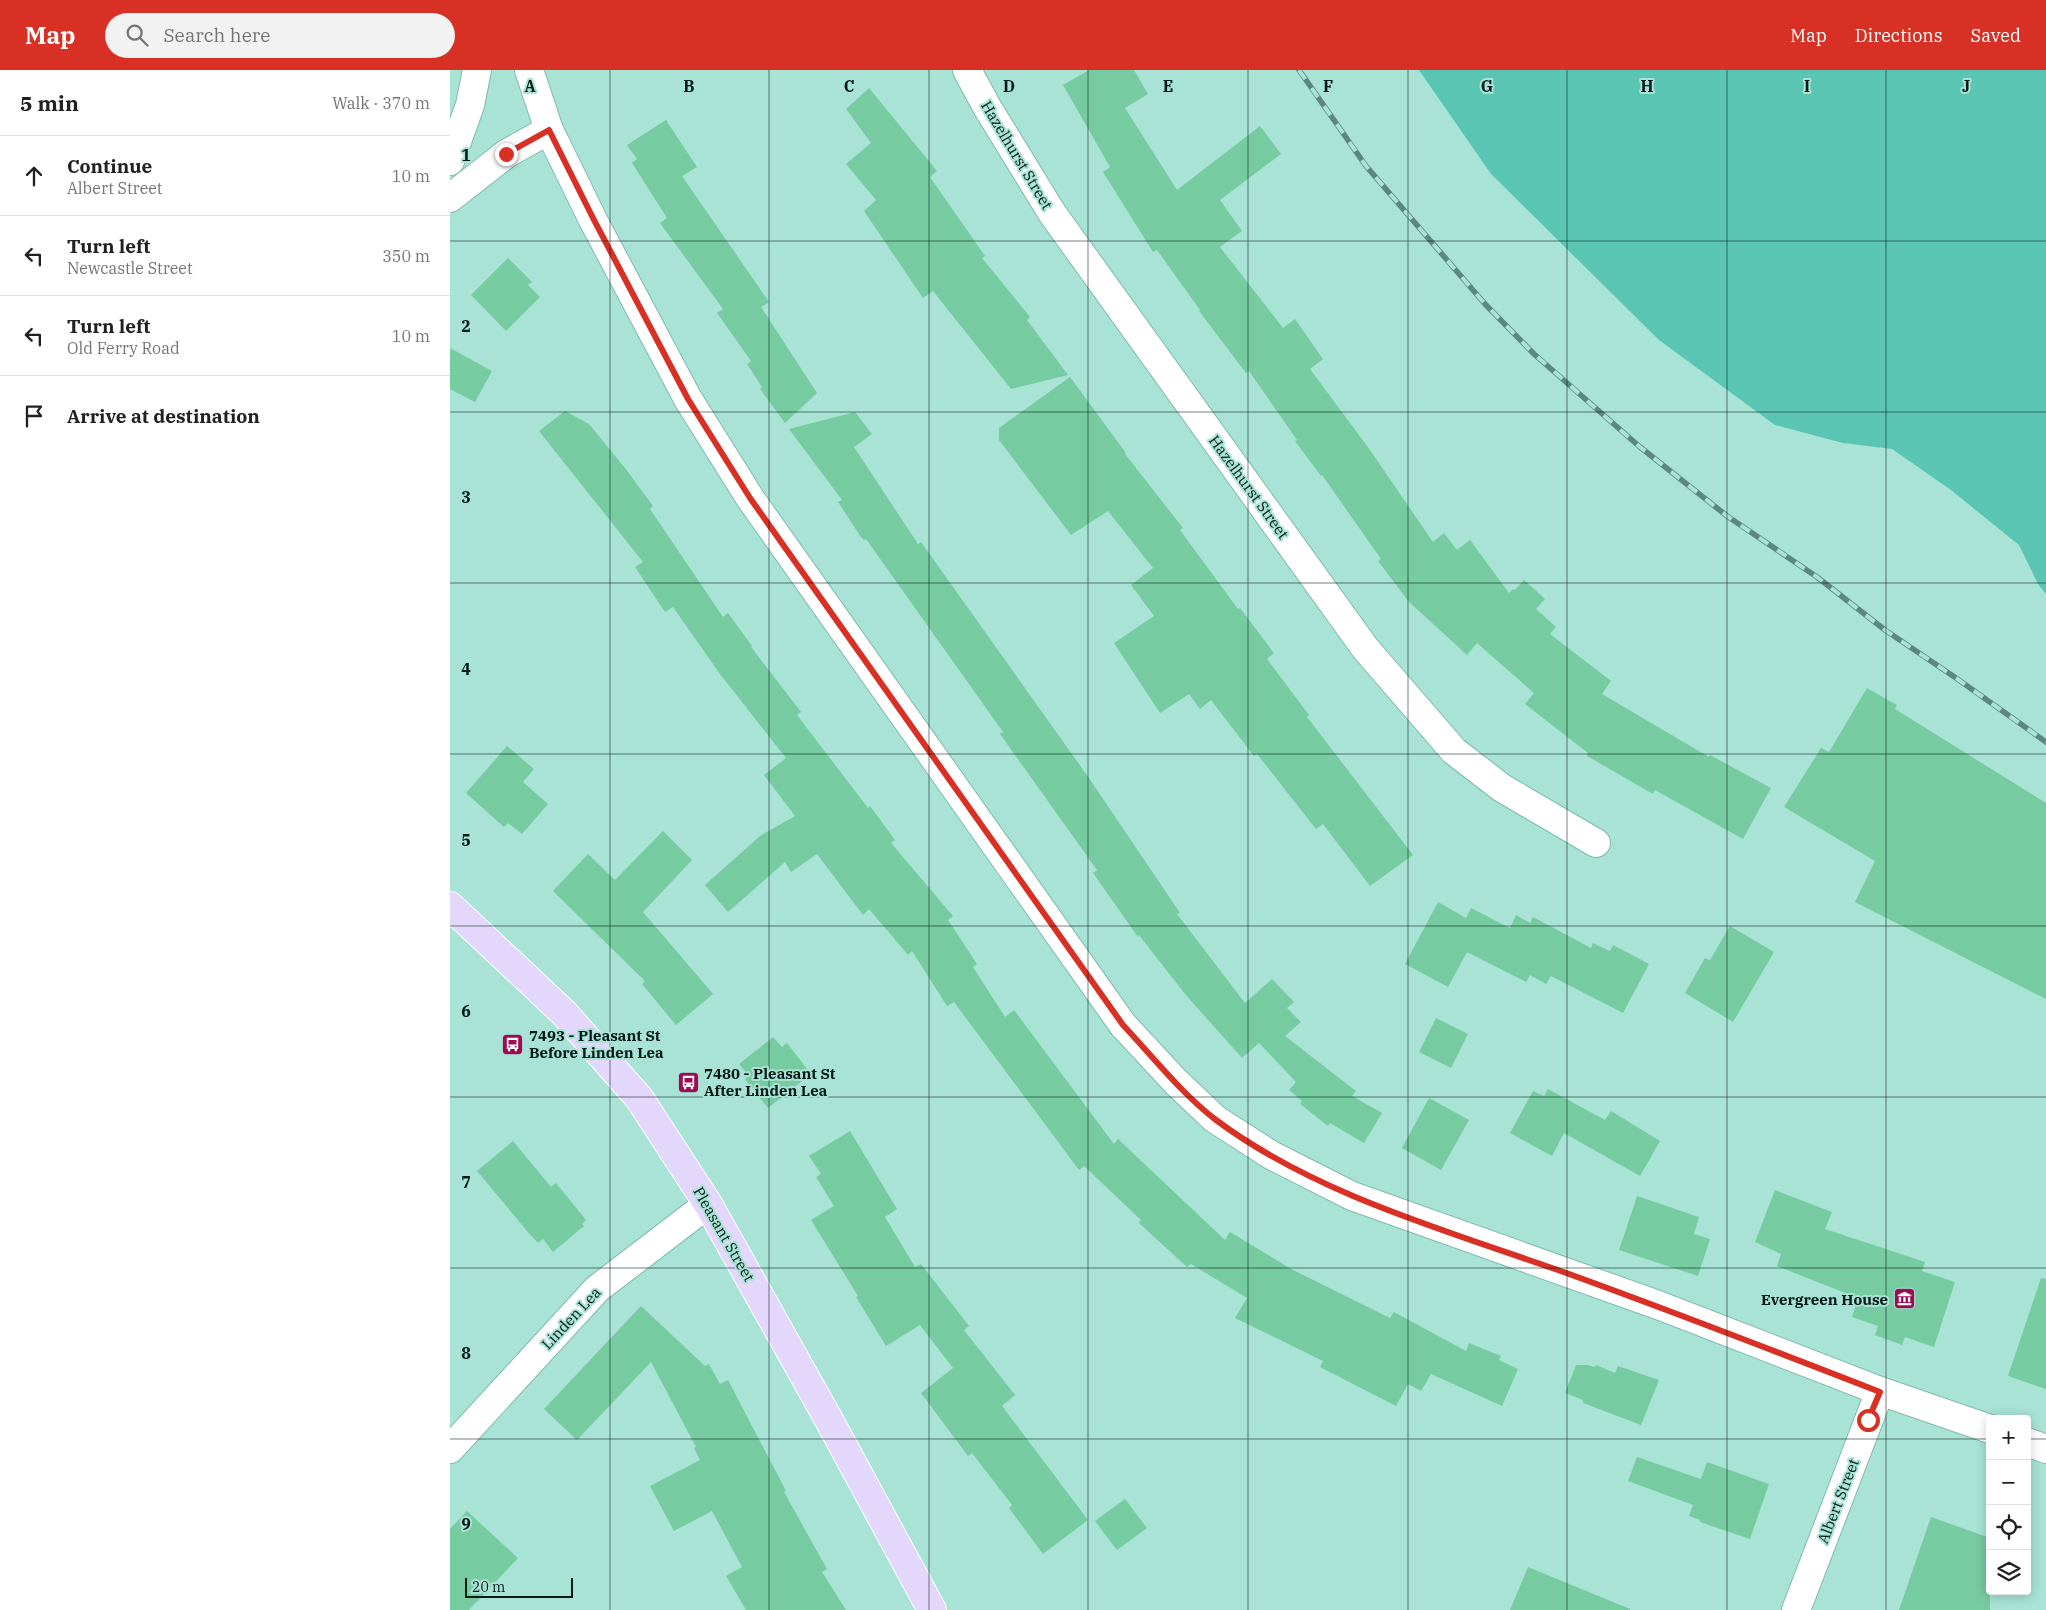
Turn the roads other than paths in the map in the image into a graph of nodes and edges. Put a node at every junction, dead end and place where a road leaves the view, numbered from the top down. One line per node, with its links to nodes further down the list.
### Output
1 (477, 70): 5 (street)
2 (529, 70): 4 (street)
3 (967, 70): 7 (street, Hazelhurst Street)
4 (549, 130): 6 (street); 10 (street)
5 (450, 161)
6 (450, 198)
7 (1596, 843)
8 (450, 906): 9 (main road, Pleasant Street)
9 (708, 1204): 13 (street, Linden Lea); 15 (main road, Pleasant Street)
10 (1880, 1392): 11 (street); 16 (street, Albert Street)
11 (1986, 1428)
12 (2031, 1443): 14 (street)
13 (450, 1449)
14 (2046, 1449)
15 (932, 1610)
16 (1796, 1610)

